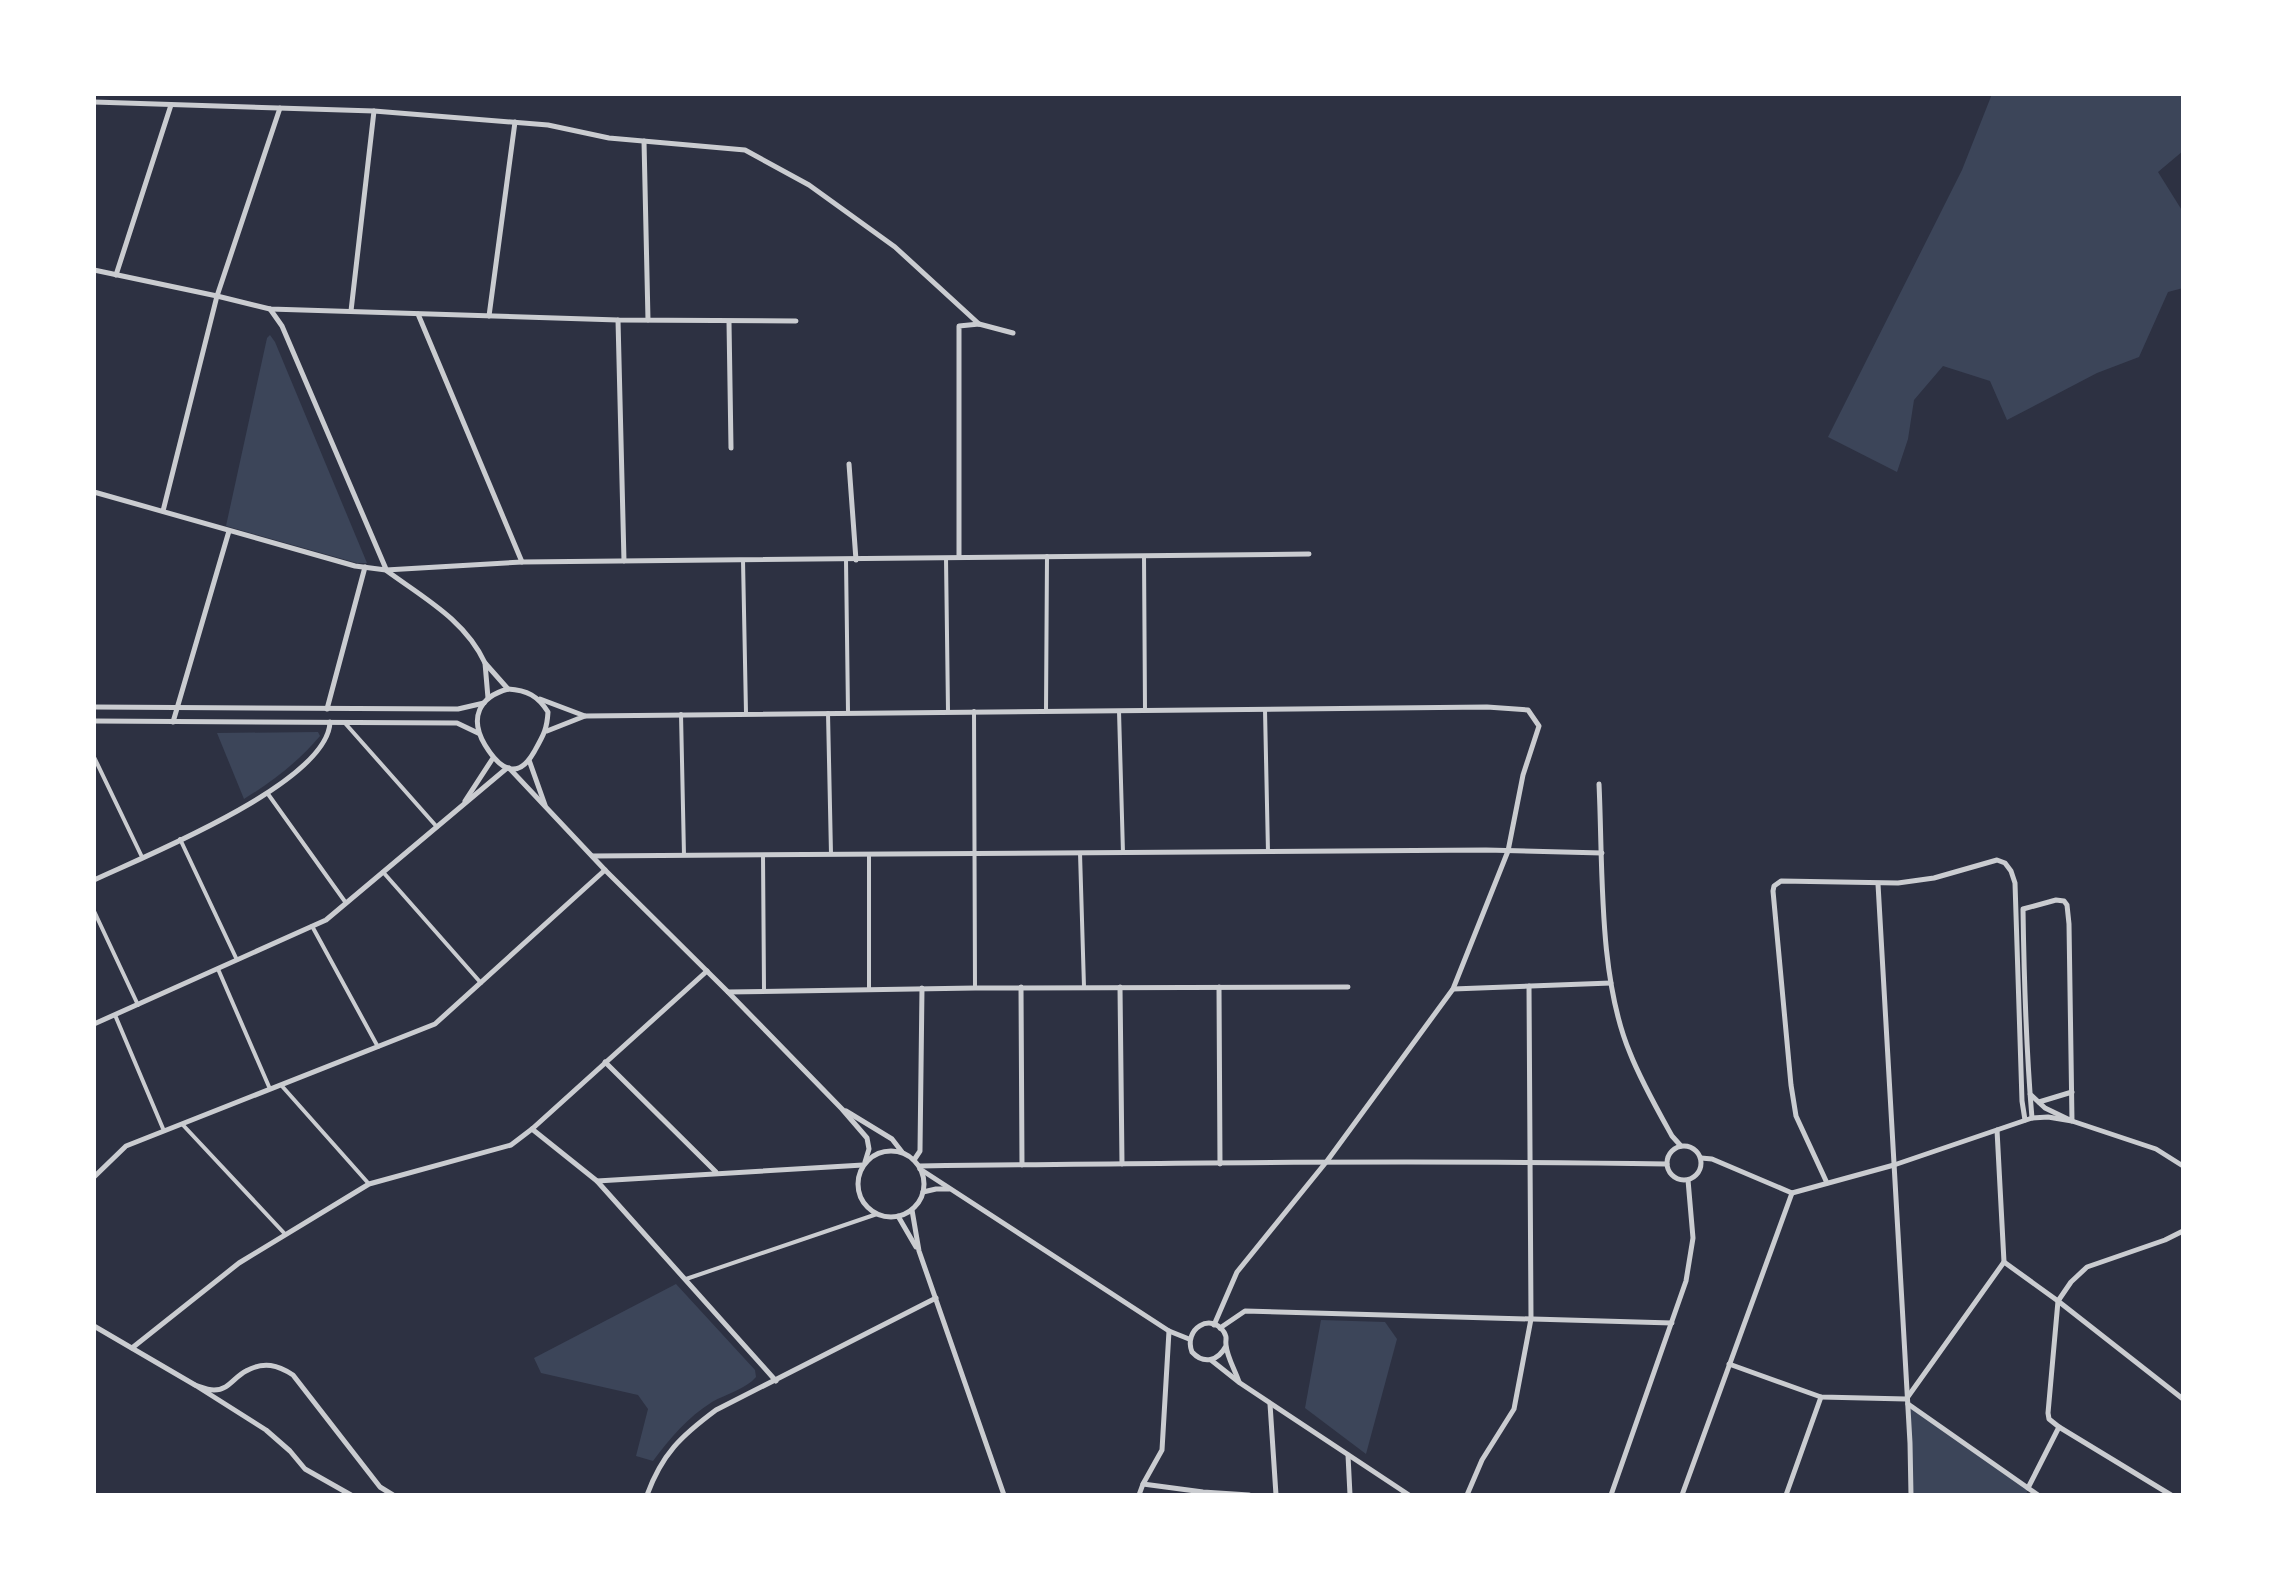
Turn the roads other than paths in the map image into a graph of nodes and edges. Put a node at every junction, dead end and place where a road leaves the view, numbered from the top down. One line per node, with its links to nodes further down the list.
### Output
1 (137, 94): 3 (street)
2 (94, 102): 3 (street)
3 (136, 103): 4 (street)
4 (171, 105): 5 (street); 10 (street)
5 (280, 108): 6 (street); 11 (street)
6 (374, 111): 7 (street); 13 (street)
7 (515, 122): 8 (street); 15 (street)
8 (644, 141): 17 (street); 20 (street)
9 (94, 270): 10 (street)
10 (116, 275): 11 (street)
11 (217, 296): 12 (street); 25 (street)
12 (270, 309): 13 (street); 38 (street)
13 (351, 311): 14 (street)
14 (418, 314): 15 (street); 36 (street)
15 (489, 316): 16 (street)
16 (618, 320): 17 (street); 35 (street)
17 (648, 320): 19 (street)
18 (796, 321): 19 (street)
19 (729, 322): 22 (street)
20 (979, 324): 21 (street); 30 (street)
21 (1013, 333)
22 (731, 448)
23 (849, 464): 34 (street)
24 (94, 492): 25 (street)
25 (163, 511): 26 (street)
26 (229, 530): 37 (street); 43 (street)
27 (1309, 554): 29 (street)
28 (1047, 556): 29 (street); 30 (street); 52 (street)
29 (1144, 556): 49 (street)
30 (959, 557): 31 (street)
31 (946, 558): 34 (street); 50 (street)
32 (743, 560): 33 (street); 35 (street); 55 (street)
33 (846, 560): 34 (street); 54 (street)
34 (856, 560)
35 (624, 561): 36 (street)
36 (522, 562): 38 (street)
37 (365, 567): 38 (street); 45 (street)
38 (386, 570): 39 (street)
39 (485, 663): 40 (street); 42 (street)
40 (508, 689): 41 (street); 42 (street)
41 (540, 699): 57 (street); 62 (street)
42 (486, 700): 46 (street); 63 (street)
43 (177, 706): 44 (street); 45 (street); 59 (street)
44 (94, 707)
45 (324, 709): 46 (street); 60 (street)
46 (337, 709): 61 (street)
47 (1265, 709): 49 (street); 74 (street); 75 (street)
48 (1119, 710): 49 (street); 52 (street); 78 (street)
49 (1145, 710)
50 (948, 711): 51 (street); 54 (street)
51 (974, 711): 52 (street); 76 (street)
52 (1046, 711)
53 (828, 712): 54 (street); 55 (street); 80 (street)
54 (848, 712)
55 (746, 713): 56 (street)
56 (681, 714): 57 (street); 82 (street)
57 (585, 716): 62 (street)
58 (96, 722): 59 (street)
59 (173, 722): 60 (street)
60 (320, 722): 61 (street)
61 (337, 722): 63 (street); 69 (street); 72 (street)
62 (547, 731): 66 (street)
63 (478, 733): 65 (street)
64 (94, 757): 85 (street)
65 (493, 758): 67 (street); 70 (street)
66 (529, 760): 67 (street); 71 (street)
67 (508, 768): 70 (street); 71 (street)
68 (1599, 784): 79 (street)
69 (268, 794): 73 (street); 90 (street)
70 (462, 806): 72 (street)
71 (546, 810): 84 (street)
72 (437, 827): 87 (street)
73 (180, 839): 85 (street); 93 (street)
74 (1508, 851): 75 (street); 79 (street); 107 (street)
75 (1268, 852): 78 (street)
76 (974, 853): 77 (street); 81 (street); 105 (street)
77 (1080, 853): 78 (street); 100 (street)
78 (1123, 853)
79 (1602, 853): 97 (street)
80 (831, 854): 81 (street); 83 (street)
81 (869, 854): 106 (street)
82 (684, 855): 83 (street); 84 (street)
83 (763, 855): 108 (street)
84 (592, 856): 86 (street)
85 (142, 857): 88 (street)
86 (605, 870): 95 (street); 96 (street)
87 (383, 872): 90 (street); 96 (street)
88 (94, 880)
89 (1878, 884): 121 (street); 138 (street); 145 (street)
90 (346, 903): 92 (street)
91 (94, 911): 110 (street)
92 (312, 926): 93 (street); 113 (street)
93 (237, 960): 94 (street)
94 (218, 969): 110 (street); 116 (street)
95 (707, 971): 109 (street); 114 (street)
96 (481, 983): 113 (street)
97 (1611, 983): 98 (street); 127 (street)
98 (1529, 986): 107 (street); 132 (street)
99 (1021, 987): 100 (street); 105 (street); 137 (street)
100 (1084, 987): 101 (street)
101 (1120, 987): 102 (street); 134 (street)
102 (1219, 987): 103 (street); 135 (street)
103 (1348, 987)
104 (922, 988): 105 (street); 106 (street); 130 (street)
105 (975, 988)
106 (869, 989): 108 (street)
107 (1453, 989): 131 (street)
108 (764, 990): 109 (street)
109 (728, 992): 120 (street)
110 (138, 1005): 111 (street)
111 (115, 1015): 112 (street); 126 (street)
112 (94, 1024)
113 (378, 1047): 115 (street)
114 (605, 1062): 124 (street); 141 (street)
115 (281, 1085): 116 (street); 146 (street)
116 (270, 1089): 123 (street)
117 (2072, 1092): 118 (street); 119 (street); 122 (street)
118 (2030, 1094): 119 (street); 121 (street)
119 (2039, 1102): 122 (street)
120 (842, 1109): 128 (street); 133 (street)
121 (2028, 1119): 122 (street); 125 (street)
122 (2072, 1121): 139 (street)
123 (182, 1124): 126 (street); 154 (street)
124 (532, 1129): 144 (street); 146 (street)
125 (1997, 1130): 138 (street); 156 (street)
126 (164, 1131): 142 (street)
127 (1681, 1146): 129 (street); 136 (street)
128 (902, 1152): 130 (street); 133 (street)
129 (1701, 1158): 143 (street); 149 (street)
130 (914, 1160): 140 (street)
131 (1327, 1161): 132 (street); 135 (street); 163 (street)
132 (1531, 1162): 136 (street); 160 (street)
133 (864, 1163): 141 (street); 151 (street)
134 (1122, 1164): 135 (street); 137 (street)
135 (1220, 1164)
136 (1667, 1164): 143 (street)
137 (1022, 1165): 140 (street)
138 (1894, 1165): 145 (street); 175 (street)
139 (2183, 1166)
140 (920, 1168): 147 (street); 148 (street)
141 (717, 1172): 144 (street)
142 (94, 1177)
143 (1688, 1180): 161 (street)
144 (597, 1181): 157 (street)
145 (1827, 1183): 149 (street)
146 (369, 1184): 154 (street)
147 (950, 1189): 148 (street); 164 (street)
148 (923, 1192): 150 (street)
149 (1792, 1193): 169 (street)
150 (912, 1210): 152 (street); 155 (street)
151 (877, 1214): 152 (street); 157 (street)
152 (898, 1216): 155 (street)
153 (2183, 1231): 159 (street)
154 (285, 1234): 167 (street)
155 (919, 1251): 158 (street)
156 (2004, 1262): 159 (street); 175 (street)
157 (686, 1279): 170 (street)
158 (936, 1298): 170 (street); 185 (street)
159 (2058, 1301): 174 (street); 177 (street)
160 (1531, 1319): 161 (street); 163 (street); 191 (street)
161 (1672, 1323): 192 (street)
162 (94, 1326): 167 (street)
163 (1217, 1326): 165 (street); 166 (street)
164 (1169, 1331): 165 (street); 179 (street)
165 (1189, 1339): 168 (street)
166 (1226, 1346): 168 (street); 171 (street)
167 (132, 1348): 172 (street)
168 (1211, 1360): 171 (street)
169 (1729, 1364): 173 (street); 193 (street)
170 (776, 1381): 184 (street)
171 (1240, 1383): 176 (street)
172 (195, 1385): 182 (street); 183 (street)
173 (1821, 1397): 175 (street); 194 (street)
174 (2183, 1399)
175 (1907, 1401): 180 (street); 195 (street)
176 (1270, 1403): 178 (street); 188 (street)
177 (2059, 1427): 180 (street); 197 (street)
178 (1348, 1454): 189 (street); 190 (street)
179 (1143, 1484): 181 (street); 186 (street)
180 (2028, 1488): 196 (street)
181 (1203, 1493): 187 (street)
182 (351, 1495)
183 (393, 1495)
184 (647, 1495)
185 (1004, 1495)
186 (1139, 1495)
187 (1249, 1495)
188 (1276, 1495)
189 (1350, 1495)
190 (1409, 1495)
191 (1467, 1495)
192 (1611, 1495)
193 (1682, 1495)
194 (1786, 1495)
195 (1911, 1495)
196 (2038, 1495)
197 (2171, 1495)

